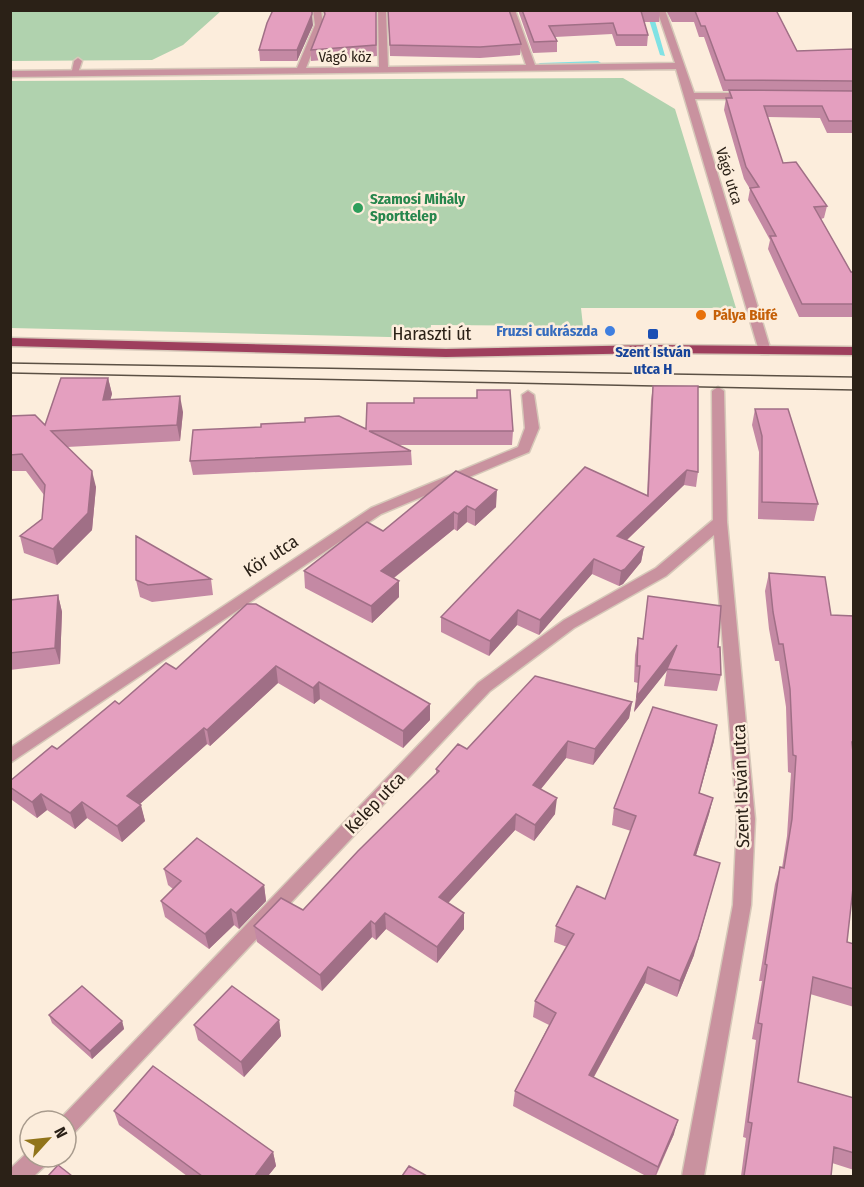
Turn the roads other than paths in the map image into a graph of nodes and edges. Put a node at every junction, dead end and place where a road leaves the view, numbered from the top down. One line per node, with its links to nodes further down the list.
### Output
1 (317, 10): 9 (street)
2 (382, 10): 8 (street)
3 (512, 10): 7 (street)
4 (661, 10): 6 (street, Vágó utca)
5 (78, 61): 11 (street)
6 (680, 66): 7 (street, Vágó köz); 12 (street, Vágó utca)
7 (532, 69): 8 (street, Vágó köz)
8 (384, 70): 9 (street, Vágó köz)
9 (300, 71): 11 (street, Vágó köz)
10 (10, 74): 11 (street, Vágó köz)
11 (74, 74)
12 (690, 96): 13 (street); 15 (street, Vágó utca)
13 (760, 97)
14 (10, 342): 15 (main road, Haraszti út)
15 (765, 351): 16 (main road, Haraszti út)
16 (854, 351)
17 (718, 391): 19 (street, Szent István utca)
18 (528, 395): 20 (street, Kör utca)
19 (720, 522): 21 (street, Kelep utca); 22 (street, Szent István utca)
20 (10, 757)
21 (78, 1114)
22 (693, 1176)

